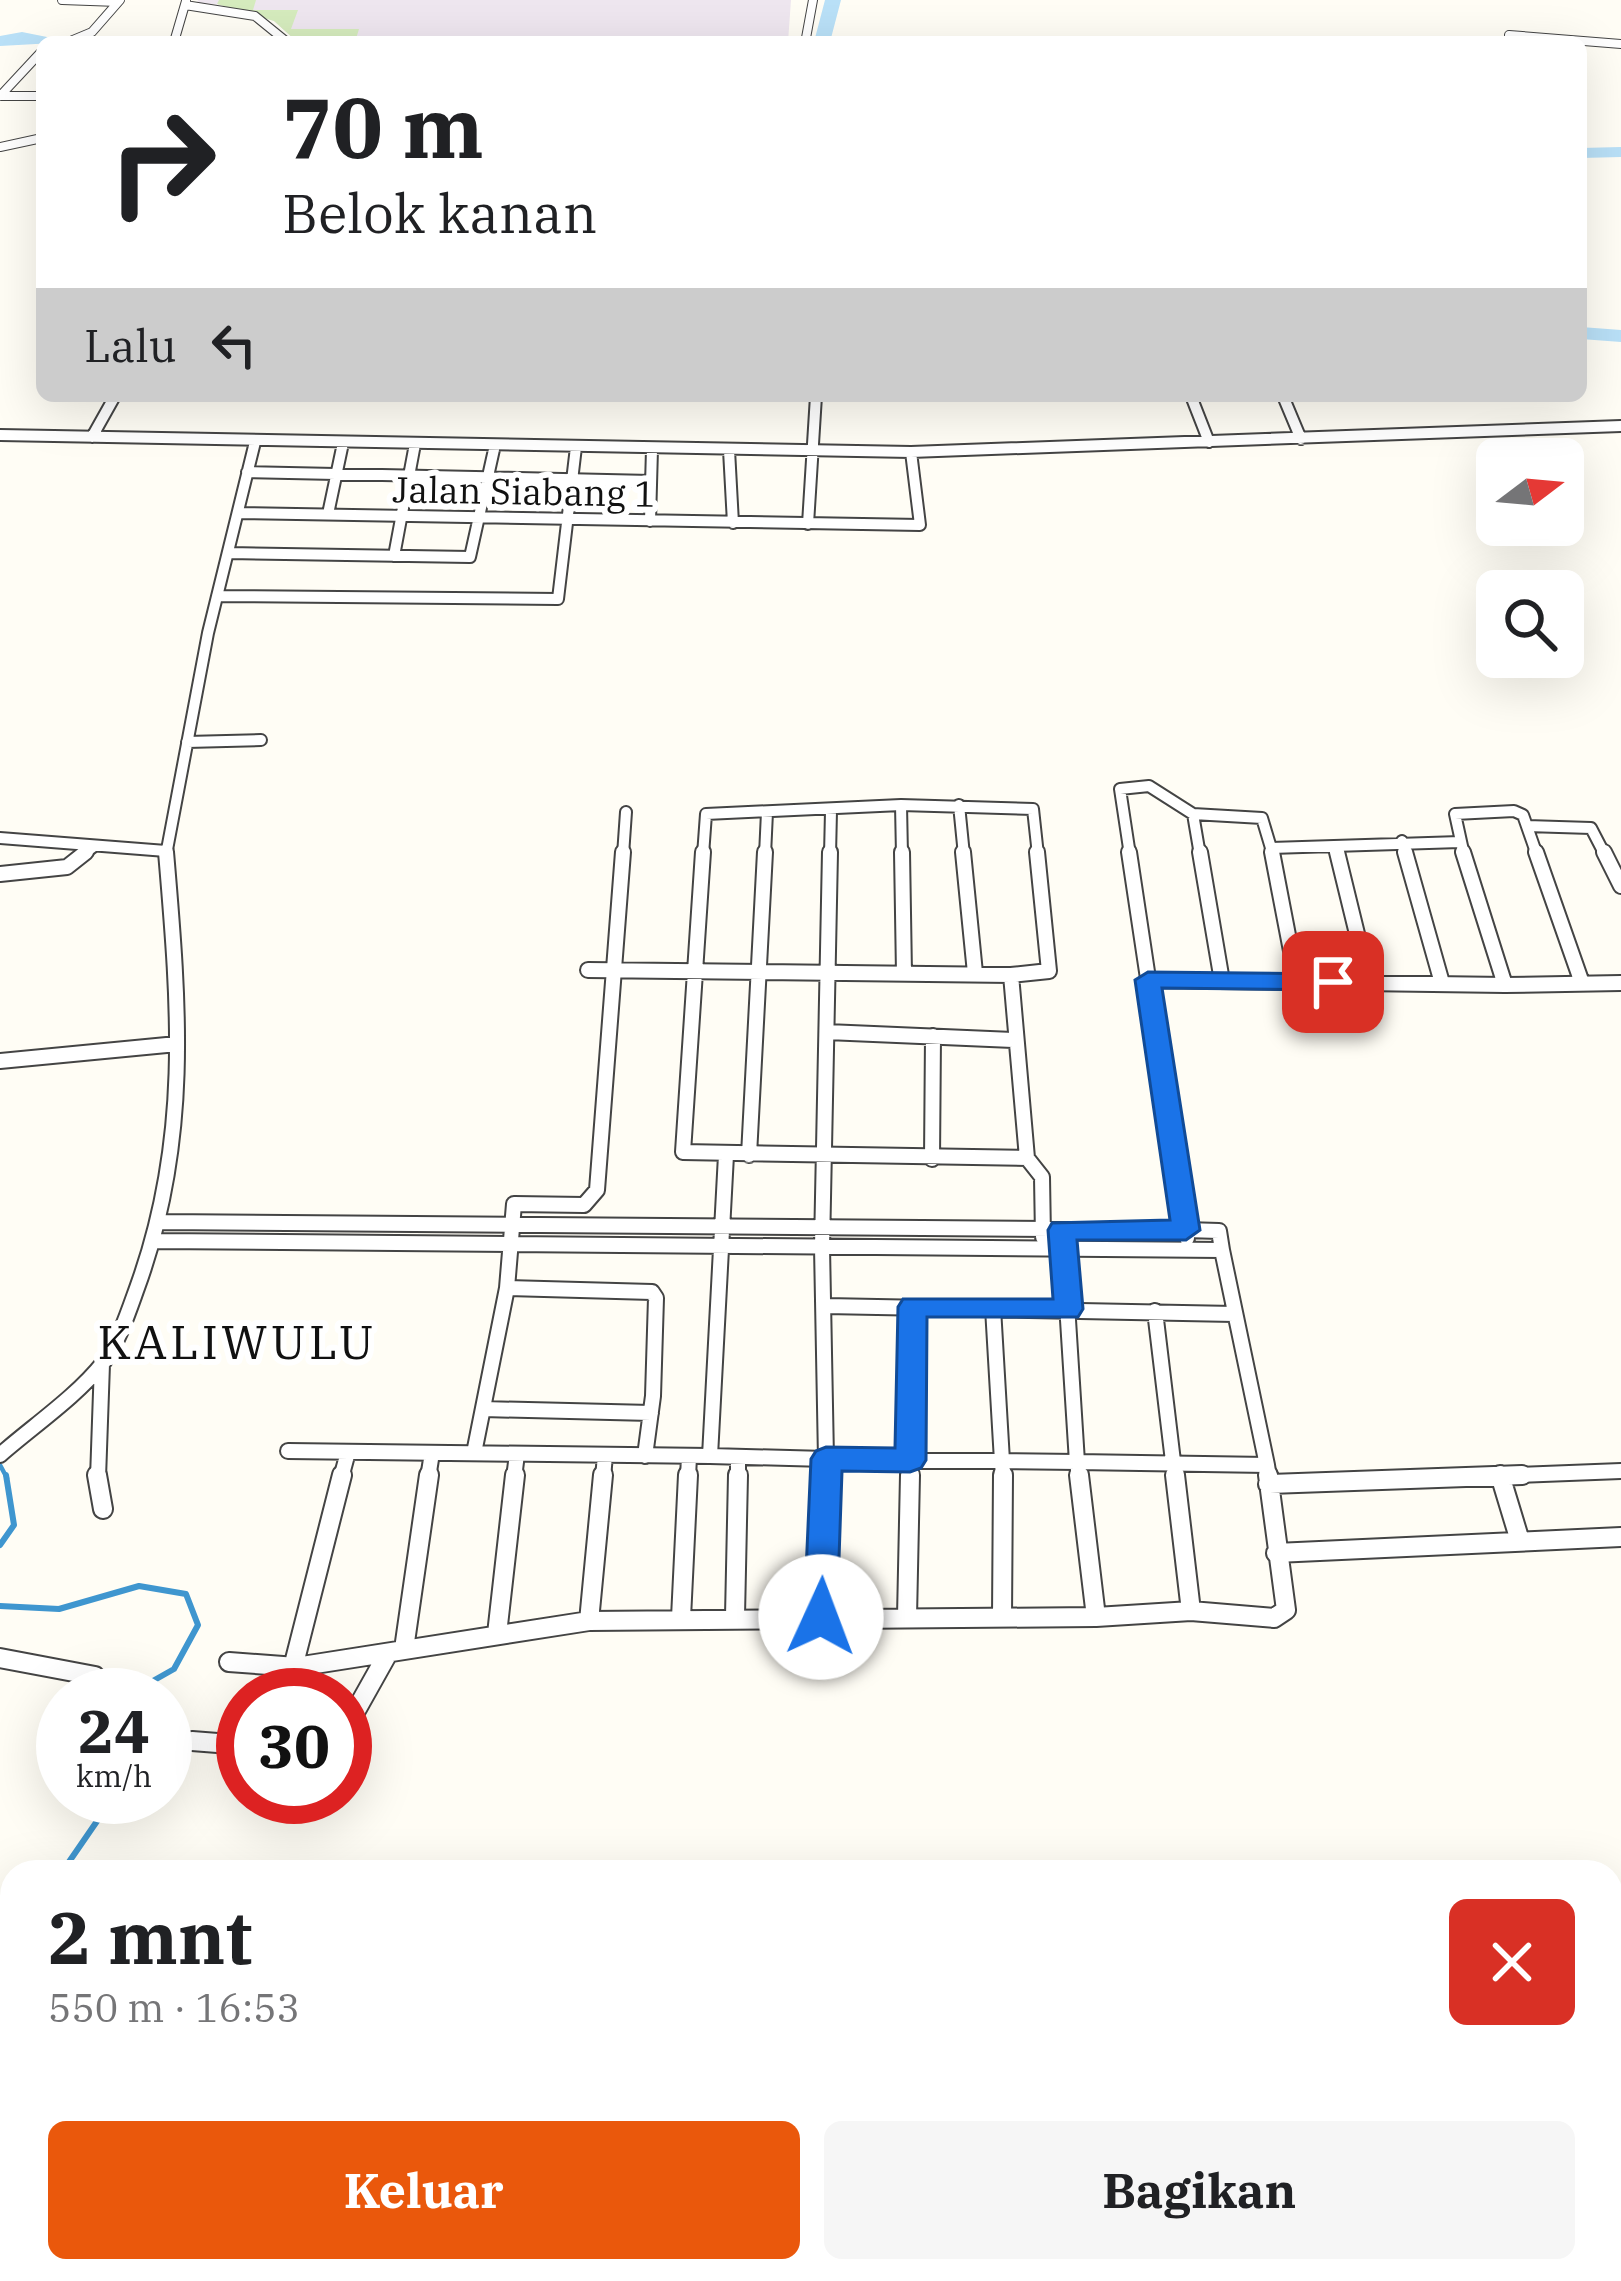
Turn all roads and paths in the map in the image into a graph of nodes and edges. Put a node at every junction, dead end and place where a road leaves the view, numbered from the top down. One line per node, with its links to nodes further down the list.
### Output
1 (62, 0): 3 (street)
2 (813, 0): 9 (street)
3 (119, 1): 6 (street)
4 (186, 3): 7 (street); 8 (street)
5 (1509, 35): 10 (street)
6 (83, 36)
7 (176, 36)
8 (282, 36)
9 (806, 36)
10 (1521, 36)
11 (1587, 41): 12 (street)
12 (1621, 44)
13 (36, 57): 14 (street)
14 (36, 96)
15 (36, 139): 16 (street)
16 (0, 147)
17 (112, 402): 23 (street)
18 (815, 402): 33 (street)
19 (1193, 402): 27 (street)
20 (1285, 402): 24 (street)
21 (1621, 426): 24 (street)
22 (0, 435): 23 (street)
23 (92, 437): 25 (street)
24 (1300, 439): 27 (street)
25 (255, 442): 26 (street); 35 (street)
26 (344, 442): 28 (street); 36 (street)
27 (1208, 442): 34 (street)
28 (415, 444): 29 (street); 37 (street)
29 (495, 446): 30 (street); 38 (street)
30 (576, 447): 31 (street); 39 (street)
31 (652, 448): 32 (street); 40 (street)
32 (729, 450): 33 (street); 47 (street)
33 (808, 452): 34 (street); 48 (street)
34 (911, 452): 48 (street, Jalan Siabang 1)
35 (247, 472): 36 (street); 41 (street)
36 (334, 474): 37 (street); 42 (street)
37 (410, 477): 38 (street); 43 (street)
38 (488, 479): 39 (street); 44 (street)
39 (569, 480): 40 (street); 45 (street)
40 (651, 481): 46 (street)
41 (238, 513): 42 (street, Jalan Siabang 1); 49 (street)
42 (328, 514): 43 (street, Jalan Siabang 1)
43 (405, 515): 44 (street, Jalan Siabang 1); 50 (street)
44 (482, 517): 45 (street, Jalan Siabang 1); 50 (street)
45 (566, 520): 46 (street, Jalan Siabang 1); 51 (street)
46 (650, 521): 47 (street, Jalan Siabang 1)
47 (733, 523): 48 (street, Jalan Siabang 1)
48 (808, 524)
49 (229, 554): 50 (street); 51 (street)
50 (394, 556)
51 (217, 596): 53 (street)
52 (260, 740): 53 (street)
53 (187, 742): 67 (street)
54 (901, 805): 55 (street); 58 (street); 76 (street)
55 (959, 805): 75 (street); 77 (street)
56 (626, 812): 71 (street)
57 (767, 812): 58 (street); 72 (street); 73 (street)
58 (831, 812): 74 (street)
59 (1193, 814): 65 (street); 78 (street); 79 (street)
60 (1527, 826): 63 (street); 69 (street); 83 (street)
61 (0, 838): 64 (street)
62 (1402, 841): 63 (street); 66 (street); 82 (street)
63 (1460, 842): 85 (street)
64 (93, 847): 67 (street); 68 (street)
65 (1270, 848): 66 (street); 80 (street)
66 (1336, 848): 81 (street)
67 (166, 851): 89 (street)
68 (0, 874)
69 (1621, 886)
70 (588, 970): 71 (street)
71 (615, 971): 72 (street); 97 (street)
72 (696, 971): 73 (street); 91 (street)
73 (759, 971): 74 (street); 92 (street)
74 (829, 972): 76 (street); 86 (street)
75 (975, 973): 76 (street); 77 (street)
76 (904, 974)
77 (1011, 975): 88 (street)
78 (1148, 980): 79 (street); 102 (street)
79 (1222, 981): 80 (street)
80 (1297, 982): 81 (street)
81 (1369, 982): 82 (street)
82 (1442, 983): 85 (street)
83 (1582, 983): 84 (street); 85 (street)
84 (1621, 983)
85 (1505, 985)
86 (827, 1032): 87 (street); 93 (street)
87 (932, 1036): 88 (street); 95 (street)
88 (1013, 1040): 94 (street)
89 (177, 1044): 90 (street); 96 (street)
90 (0, 1061)
91 (726, 1155): 92 (street); 98 (street)
92 (749, 1155): 93 (street)
93 (826, 1157): 95 (street); 99 (street)
94 (1027, 1158): 95 (street); 100 (street)
95 (932, 1159)
96 (161, 1222): 97 (street); 103 (street)
97 (511, 1223): 98 (street); 104 (street)
98 (722, 1225): 99 (street); 105 (street)
99 (823, 1226): 100 (street); 106 (street)
100 (1043, 1229): 101 (street); 107 (street)
101 (1062, 1230): 102 (street); 108 (street)
102 (1186, 1230): 109 (street); 110 (street)
103 (156, 1241): 104 (street); 118 (street)
104 (510, 1244): 105 (street); 111 (street)
105 (718, 1246): 106 (street); 130 (street)
106 (822, 1247): 107 (street); 112 (street)
107 (1044, 1248): 108 (street)
108 (1064, 1249): 109 (street); 115 (street)
109 (1189, 1249): 110 (street)
110 (1222, 1250): 117 (street)
111 (507, 1288): 119 (street); 120 (street)
112 (826, 1306): 113 (street); 132 (street)
113 (913, 1307): 114 (street); 133 (street)
114 (993, 1308): 115 (street); 134 (street)
115 (1068, 1309): 116 (street); 135 (street)
116 (1155, 1311): 117 (street); 136 (street)
117 (1234, 1314): 138 (street)
118 (101, 1364): 126 (street); 140 (street)
119 (483, 1409): 120 (street); 124 (street)
120 (651, 1413): 128 (street)
121 (288, 1451): 122 (street)
122 (348, 1452): 123 (street); 156 (street)
123 (432, 1453): 124 (street); 153 (street)
124 (474, 1454): 125 (street)
125 (517, 1454): 127 (street); 152 (street)
126 (0, 1455)
127 (604, 1455): 128 (street); 151 (street)
128 (645, 1456): 129 (street)
129 (689, 1456): 130 (street); 150 (street)
130 (710, 1456): 131 (street)
131 (738, 1457): 132 (street); 145 (street)
132 (826, 1459): 133 (street); 146 (street)
133 (910, 1460): 134 (street); 147 (street)
134 (1003, 1460): 135 (street); 148 (street)
135 (1077, 1462): 136 (street); 149 (street)
136 (1173, 1464): 138 (street); 144 (street)
137 (1621, 1471): 139 (street)
138 (1268, 1474): 139 (street); 143 (street)
139 (1500, 1475): 142 (street)
140 (103, 1509)
141 (1621, 1537): 142 (street)
142 (1520, 1541): 143 (street)
143 (1276, 1553): 144 (street)
144 (1191, 1611): 149 (street)
145 (735, 1616): 146 (street); 150 (street)
146 (821, 1617): 147 (street)
147 (908, 1617): 148 (street)
148 (1002, 1617): 149 (street)
149 (1096, 1617)
150 (681, 1618): 151 (street)
151 (589, 1621): 152 (street)
152 (497, 1634): 153 (street)
153 (396, 1652): 156 (street); 158 (street)
154 (0, 1658): 157 (street)
155 (229, 1662): 156 (street)
156 (296, 1667)
157 (53, 1668)
158 (372, 1689)
159 (192, 1741): 160 (street)
160 (216, 1743)

